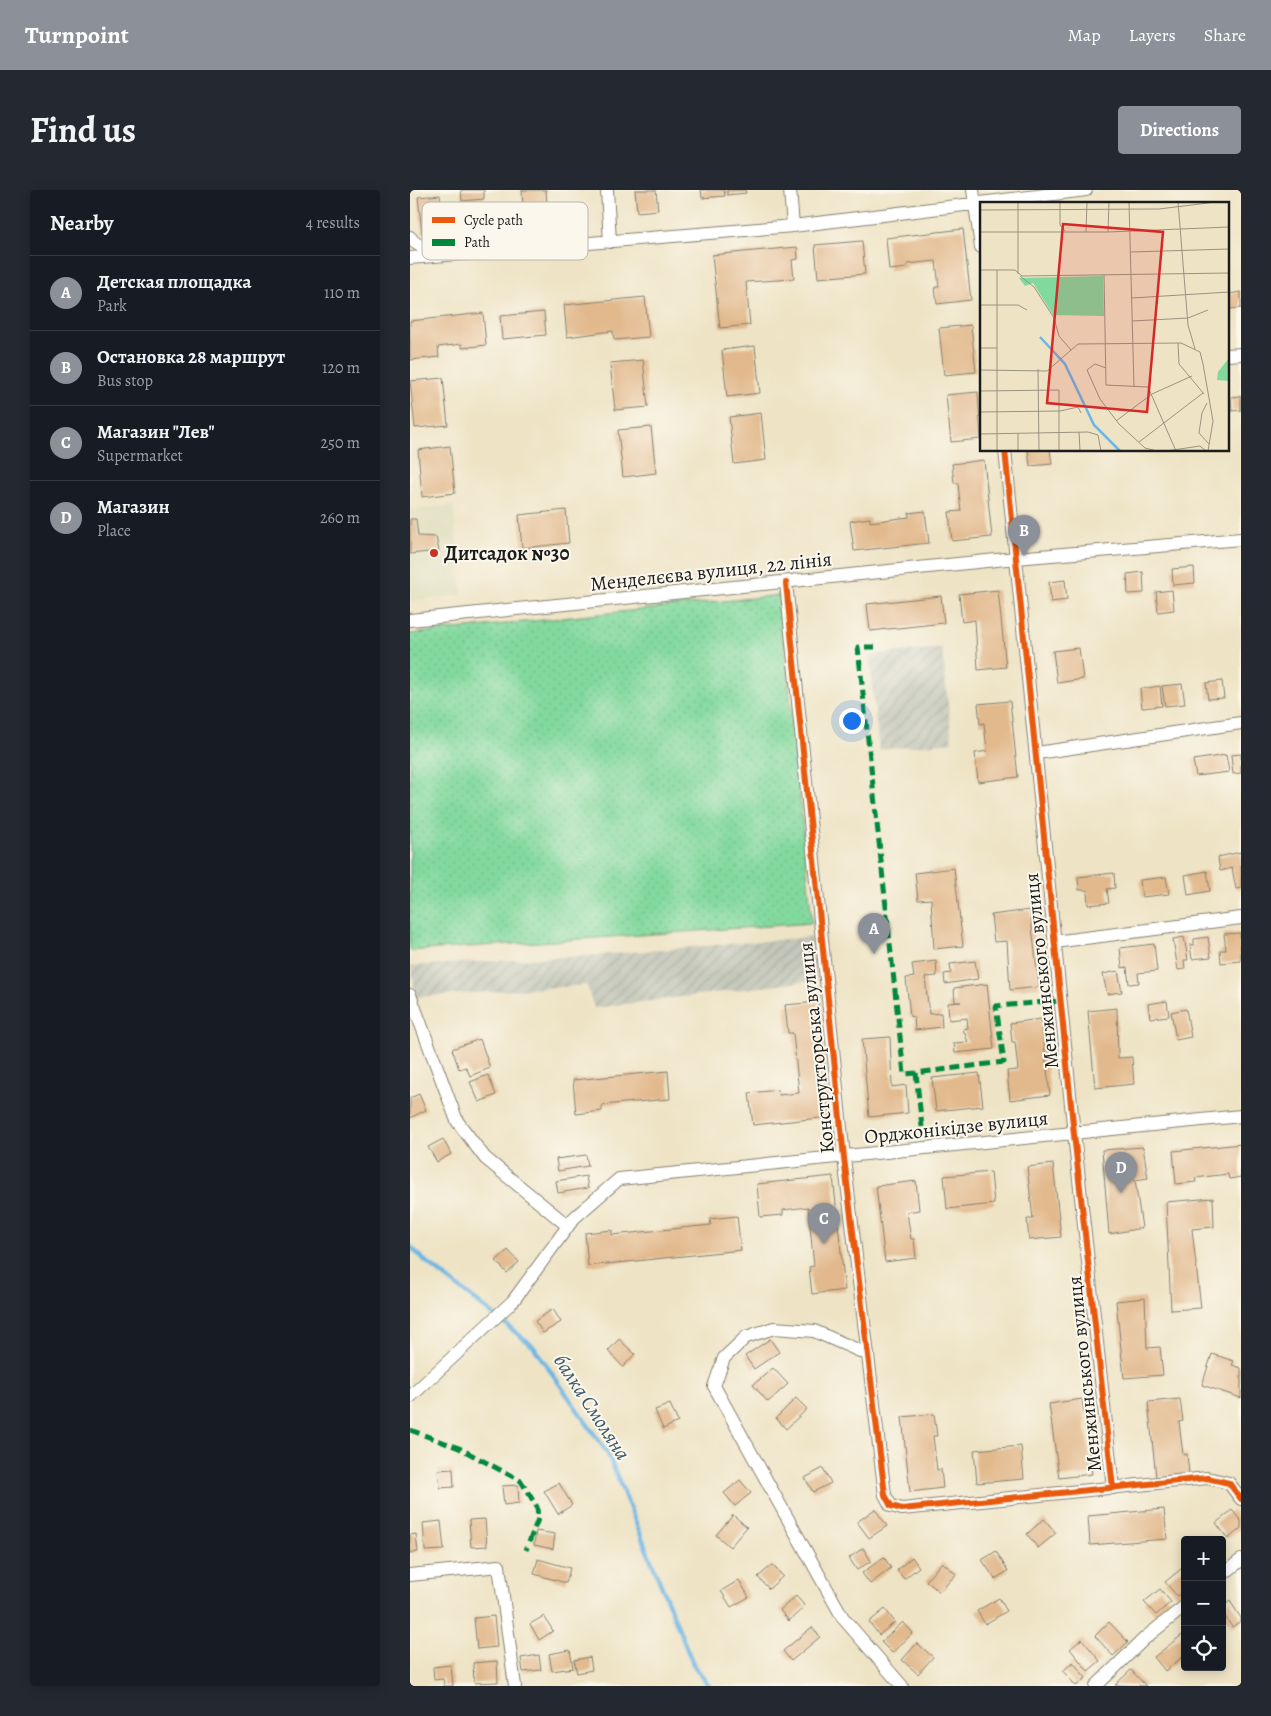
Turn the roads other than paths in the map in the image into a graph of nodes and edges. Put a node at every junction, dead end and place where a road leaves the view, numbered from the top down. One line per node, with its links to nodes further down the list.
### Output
1 (607, 190): 8 (street)
2 (790, 190): 5 (street)
3 (1086, 190): 4 (street)
4 (974, 196): 5 (street); 7 (street)
5 (793, 226): 8 (street)
6 (410, 237): 10 (street)
7 (980, 240)
8 (610, 242): 9 (street)
9 (588, 244)
10 (422, 247)
11 (1241, 354): 12 (street)
12 (1228, 355)
13 (1005, 451): 15 (street, Менжинського вулиця)
14 (1241, 539): 15 (street, Менделєєва вулиця, 22 лінія)
15 (1016, 558): 16 (street, Менделєєва вулиця, 22 лінія); 19 (street, Менжинського вулиця)
16 (786, 583): 17 (street, Менделєєва вулиця, 22 лінія); 25 (street, Конструкторська вулиця)
17 (410, 620)
18 (1241, 723): 19 (street)
19 (1037, 753): 21 (street, Менжинського вулиця)
20 (1241, 918): 21 (street)
21 (1054, 942): 24 (street, Менжинського вулиця)
22 (410, 995): 26 (street)
23 (1241, 1116): 24 (street, Орджонікідзе вулиця)
24 (1074, 1134): 25 (street, Орджонікідзе вулиця); 29 (street, Менжинського вулиця)
25 (844, 1158): 26 (street, Орджонікідзе вулиця); 27 (street, Конструкторська вулиця)
26 (568, 1226): 28 (street, Орджонікідзе вулиця)
27 (867, 1354): 29 (street, Конструкторська вулиця); 36 (street)
28 (410, 1397)
29 (1113, 1488): 30 (street)
30 (1241, 1499)
31 (1241, 1560): 32 (street)
32 (1226, 1572)
33 (410, 1575): 35 (street)
34 (1181, 1609): 37 (street)
35 (515, 1686)
36 (902, 1686)
37 (1096, 1686)

